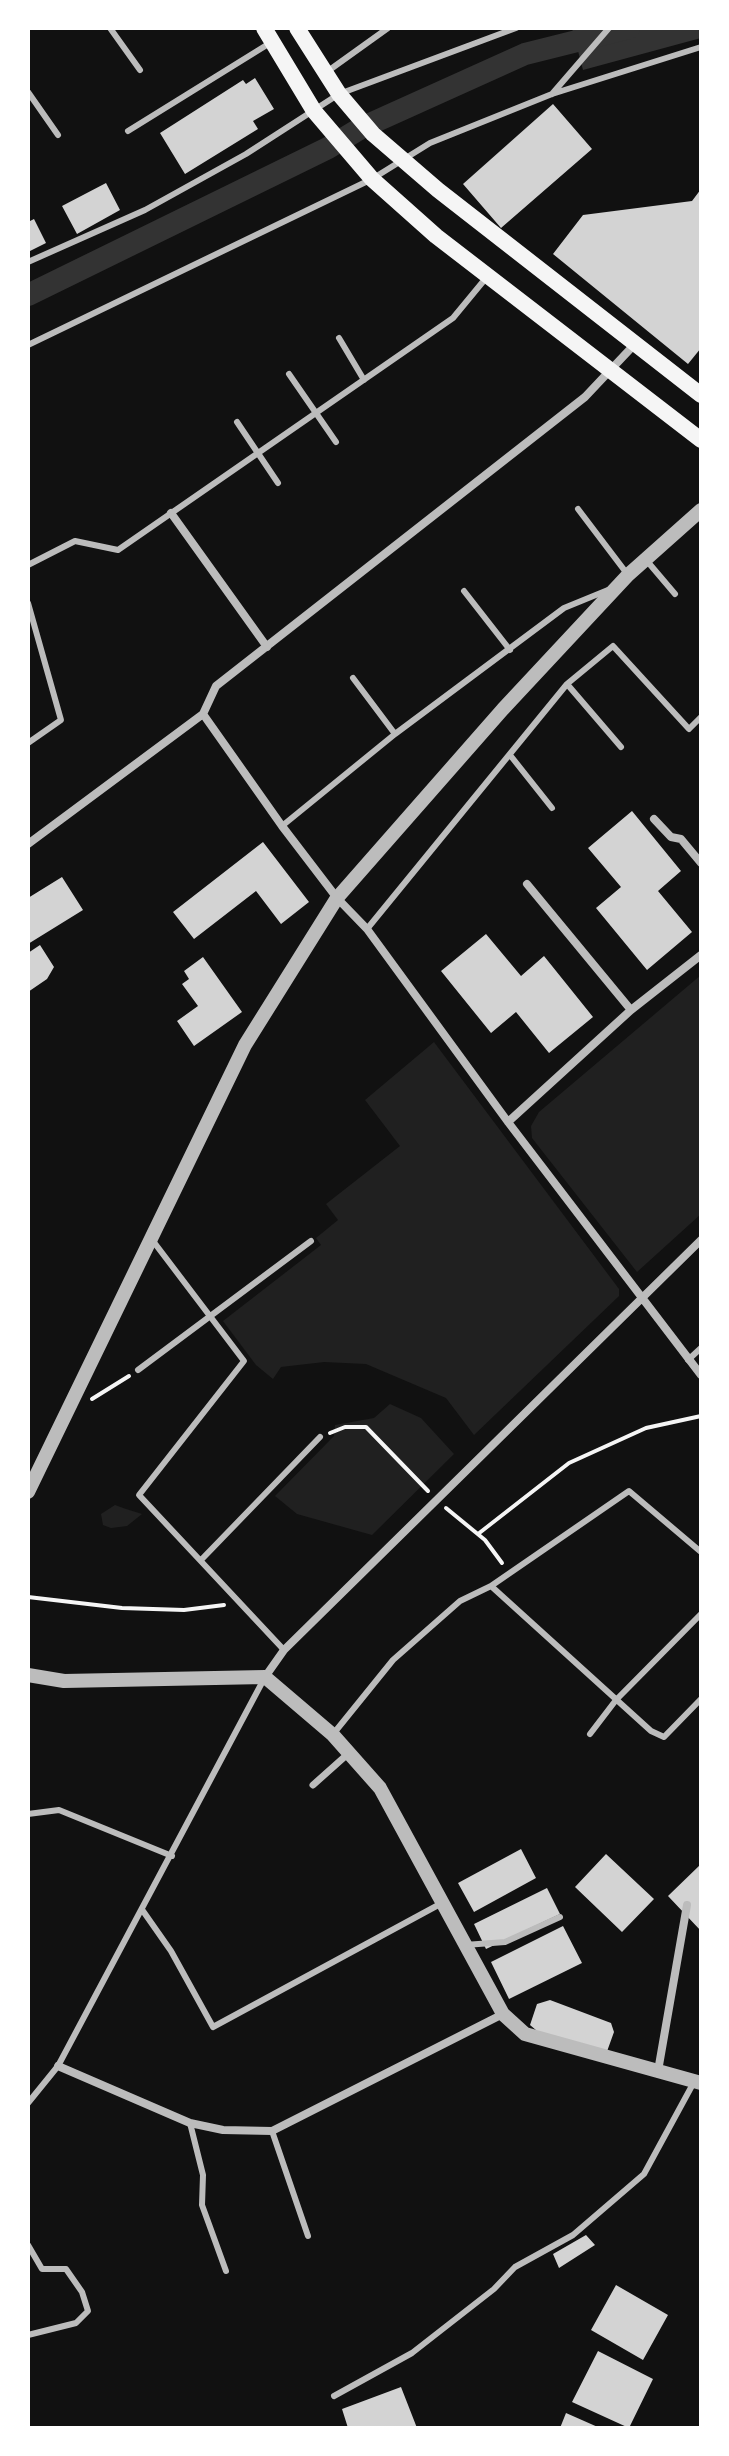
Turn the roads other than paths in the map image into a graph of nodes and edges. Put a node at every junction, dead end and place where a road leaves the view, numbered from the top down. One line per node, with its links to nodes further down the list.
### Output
1 (110, 28): 8 (lane)
2 (297, 28): 9 (main road)
3 (388, 28): 9 (lane)
4 (516, 28): 11 (lane)
5 (609, 28): 12 (lane)
6 (269, 35): 13 (main road); 14 (lane)
7 (701, 47): 12 (lane)
8 (140, 70)
9 (325, 73): 11 (main road)
10 (28, 92): 15 (lane)
11 (339, 94): 13 (lane); 16 (main road)
12 (552, 94): 16 (lane)
13 (314, 111): 17 (main road); 18 (lane)
14 (128, 131)
15 (58, 135)
16 (404, 158): 17 (lane); 22 (main road)
17 (372, 179): 19 (main road); 21 (lane)
18 (28, 262)
19 (489, 275): 23 (main road); 25 (lane)
20 (339, 338): 25 (lane)
21 (28, 345)
22 (634, 345): 23 (street); 26 (main road)
23 (613, 371): 29 (main road); 42 (street)
24 (289, 374): 27 (lane)
25 (364, 380): 27 (lane)
26 (701, 395)
27 (316, 413): 30 (lane); 31 (lane)
28 (237, 422): 31 (lane)
29 (701, 440)
30 (336, 442)
31 (258, 453): 32 (lane); 35 (lane)
32 (278, 483)
33 (578, 509): 38 (lane)
34 (701, 510): 36 (street)
35 (171, 513): 37 (lane); 42 (street)
36 (647, 561): 38 (street); 40 (lane)
37 (28, 565)
38 (624, 580): 43 (lane); 58 (street)
39 (464, 591): 43 (lane)
40 (675, 594)
41 (28, 603): 49 (lane)
42 (267, 647): 46 (street)
43 (510, 650): 48 (lane)
44 (353, 678): 48 (lane)
45 (567, 684): 47 (lane); 50 (lane); 51 (lane)
46 (203, 714): 54 (street); 55 (street)
47 (701, 717)
48 (395, 734): 54 (lane)
49 (28, 743)
50 (621, 747)
51 (510, 755): 52 (lane); 59 (lane)
52 (552, 808)
53 (654, 819): 56 (street)
54 (282, 826): 58 (street)
55 (28, 844)
56 (701, 863)
57 (527, 884): 61 (street)
58 (337, 898): 59 (street); 63 (street)
59 (367, 929): 62 (street)
60 (701, 955): 61 (street)
61 (631, 1010): 62 (street)
62 (508, 1122): 66 (street)
63 (150, 1235): 67 (lane); 73 (street)
64 (701, 1240): 66 (street)
65 (311, 1241): 67 (lane)
66 (641, 1299): 69 (street); 78 (street)
67 (209, 1319): 70 (lane); 75 (lane)
68 (701, 1348): 69 (lane)
69 (688, 1360): 71 (street)
70 (138, 1370)
71 (701, 1375)
72 (320, 1437): 75 (lane)
73 (28, 1492)
74 (701, 1552): 76 (lane)
75 (202, 1559): 78 (lane)
76 (491, 1586): 82 (lane); 84 (lane)
77 (701, 1614): 82 (lane)
78 (284, 1650): 80 (street)
79 (28, 1675): 80 (street)
80 (265, 1677): 84 (street); 88 (lane)
81 (701, 1699): 82 (lane)
82 (616, 1700): 83 (lane)
83 (590, 1734)
84 (333, 1735): 85 (street)
85 (350, 1752): 86 (street); 89 (street)
86 (313, 1785)
87 (28, 1814): 88 (lane)
88 (172, 1856): 91 (lane)
89 (442, 1903): 91 (lane); 93 (street)
90 (687, 1905): 96 (street)
91 (143, 1911): 95 (lane)
92 (560, 1917): 93 (lane)
93 (464, 1945): 94 (street)
94 (503, 2014): 96 (street); 100 (street)
95 (58, 2066): 98 (lane); 99 (street)
96 (658, 2071): 97 (street)
97 (698, 2082): 105 (lane)
98 (28, 2103)
99 (190, 2123): 100 (street); 103 (lane)
100 (272, 2131): 101 (lane)
101 (308, 2236)
102 (28, 2245): 104 (lane)
103 (226, 2271)
104 (28, 2335)
105 (334, 2396)

